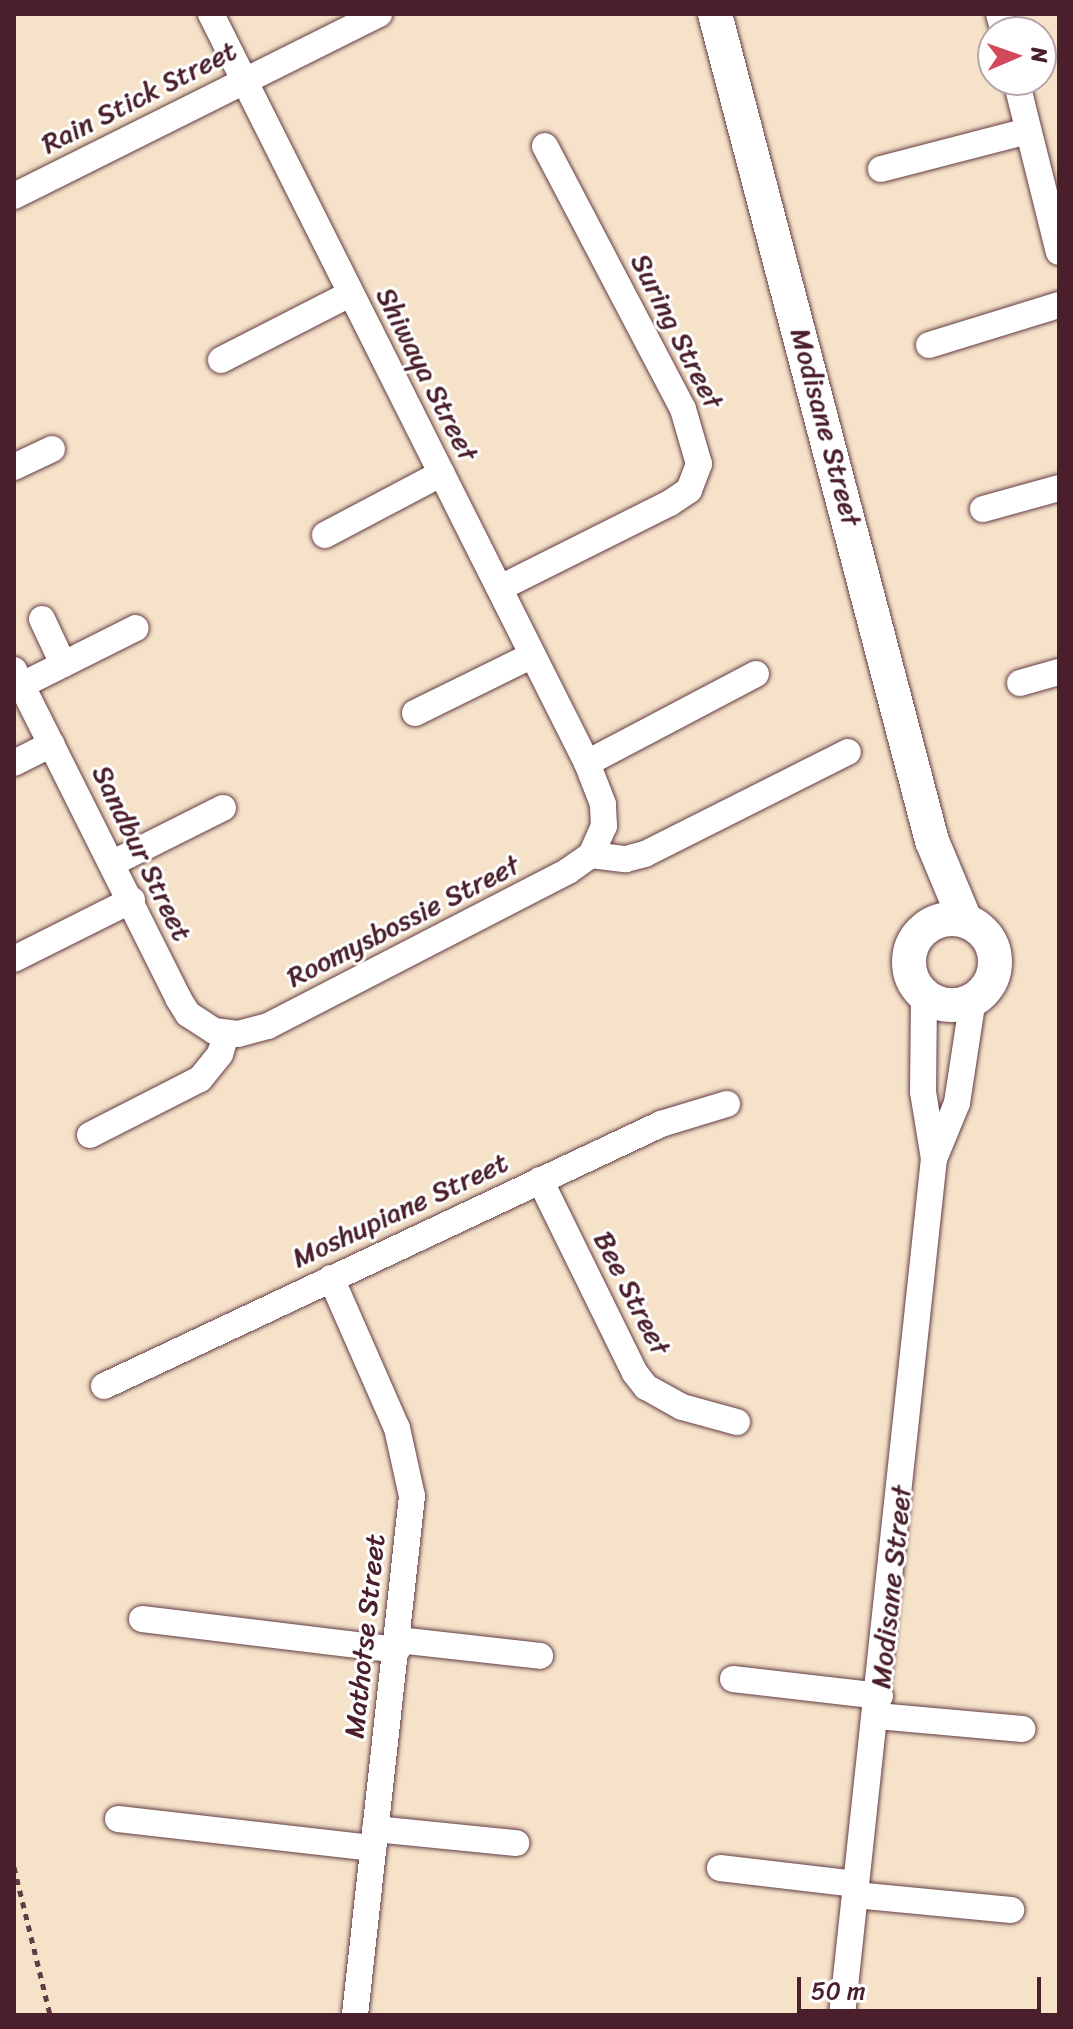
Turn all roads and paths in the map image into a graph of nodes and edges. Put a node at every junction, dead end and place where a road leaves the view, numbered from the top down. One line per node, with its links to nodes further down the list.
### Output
1 (211, 14): 4 (street, Shiwaya Street)
2 (379, 14): 4 (street, Rain Stick Street)
3 (715, 14): 36 (street, Modisane Street)
4 (244, 79): 9 (street, Rain Stick Street); 11 (street, Shiwaya Street)
5 (1020, 96): 6 (street)
6 (1028, 131): 8 (street); 10 (street)
7 (545, 146): 21 (street, Suring Street)
8 (881, 169)
9 (14, 196)
10 (1059, 252)
11 (350, 294): 14 (street); 17 (street, Shiwaya Street)
12 (1059, 305): 13 (street)
13 (929, 345)
14 (221, 360)
15 (52, 449): 16 (street)
16 (14, 467)
17 (442, 473): 20 (street); 21 (street, Shiwaya Street)
18 (1059, 488): 19 (street)
19 (983, 509)
20 (325, 535)
21 (502, 587): 24 (street, Shiwaya Street)
22 (42, 619): 25 (street)
23 (136, 628): 25 (street)
24 (533, 655): 30 (street); 34 (street, Shiwaya Street)
25 (63, 664): 28 (street)
26 (1059, 672): 29 (street)
27 (756, 674): 34 (street)
28 (18, 677): 31 (street, Sandbur Street)
29 (1020, 683)
30 (415, 713)
31 (52, 744): 33 (street); 38 (street, Sandbur Street)
32 (848, 752): 37 (street)
33 (14, 763)
34 (587, 763): 37 (street, Shiwaya Street)
35 (223, 808): 38 (street)
36 (932, 841): 40 (street, Modisane Street); 41 (street, Modisane Street)
37 (594, 850): 45 (street, Roomysbossie Street)
38 (113, 863): 39 (street, Sandbur Street)
39 (132, 900): 42 (street); 45 (street, Sandbur Street)
40 (965, 920): 41 (street); 44 (street, Modisane Street)
41 (925, 928): 43 (street, Modisane Street)
42 (14, 959)
43 (924, 994): 44 (street); 48 (street, Modisane Street)
44 (973, 999): 48 (street, Modisane Street)
45 (233, 1033): 47 (street)
46 (727, 1104): 49 (street, Moshupiane Street)
47 (90, 1135)
48 (934, 1159): 57 (street, Modisane Street)
49 (540, 1180): 50 (street, Moshupiane Street); 52 (street, Bee Street)
50 (331, 1278): 51 (street, Moshupiane Street); 54 (street, Mathotse Street)
51 (104, 1386)
52 (737, 1422)
53 (142, 1619): 54 (street)
54 (397, 1645): 55 (street); 60 (street, Mathotse Street)
55 (540, 1656)
56 (733, 1679): 57 (street)
57 (878, 1706): 58 (street); 64 (street, Modisane Street)
58 (1022, 1729)
59 (118, 1819): 60 (street)
60 (374, 1838): 61 (street); 67 (street, Mathotse Street)
61 (516, 1843)
62 (14, 1867): 66 (path)
63 (720, 1868): 64 (street)
64 (856, 1890): 65 (street); 68 (street, Modisane Street)
65 (1011, 1910)
66 (50, 2015)
67 (355, 2015)
68 (842, 2015)

